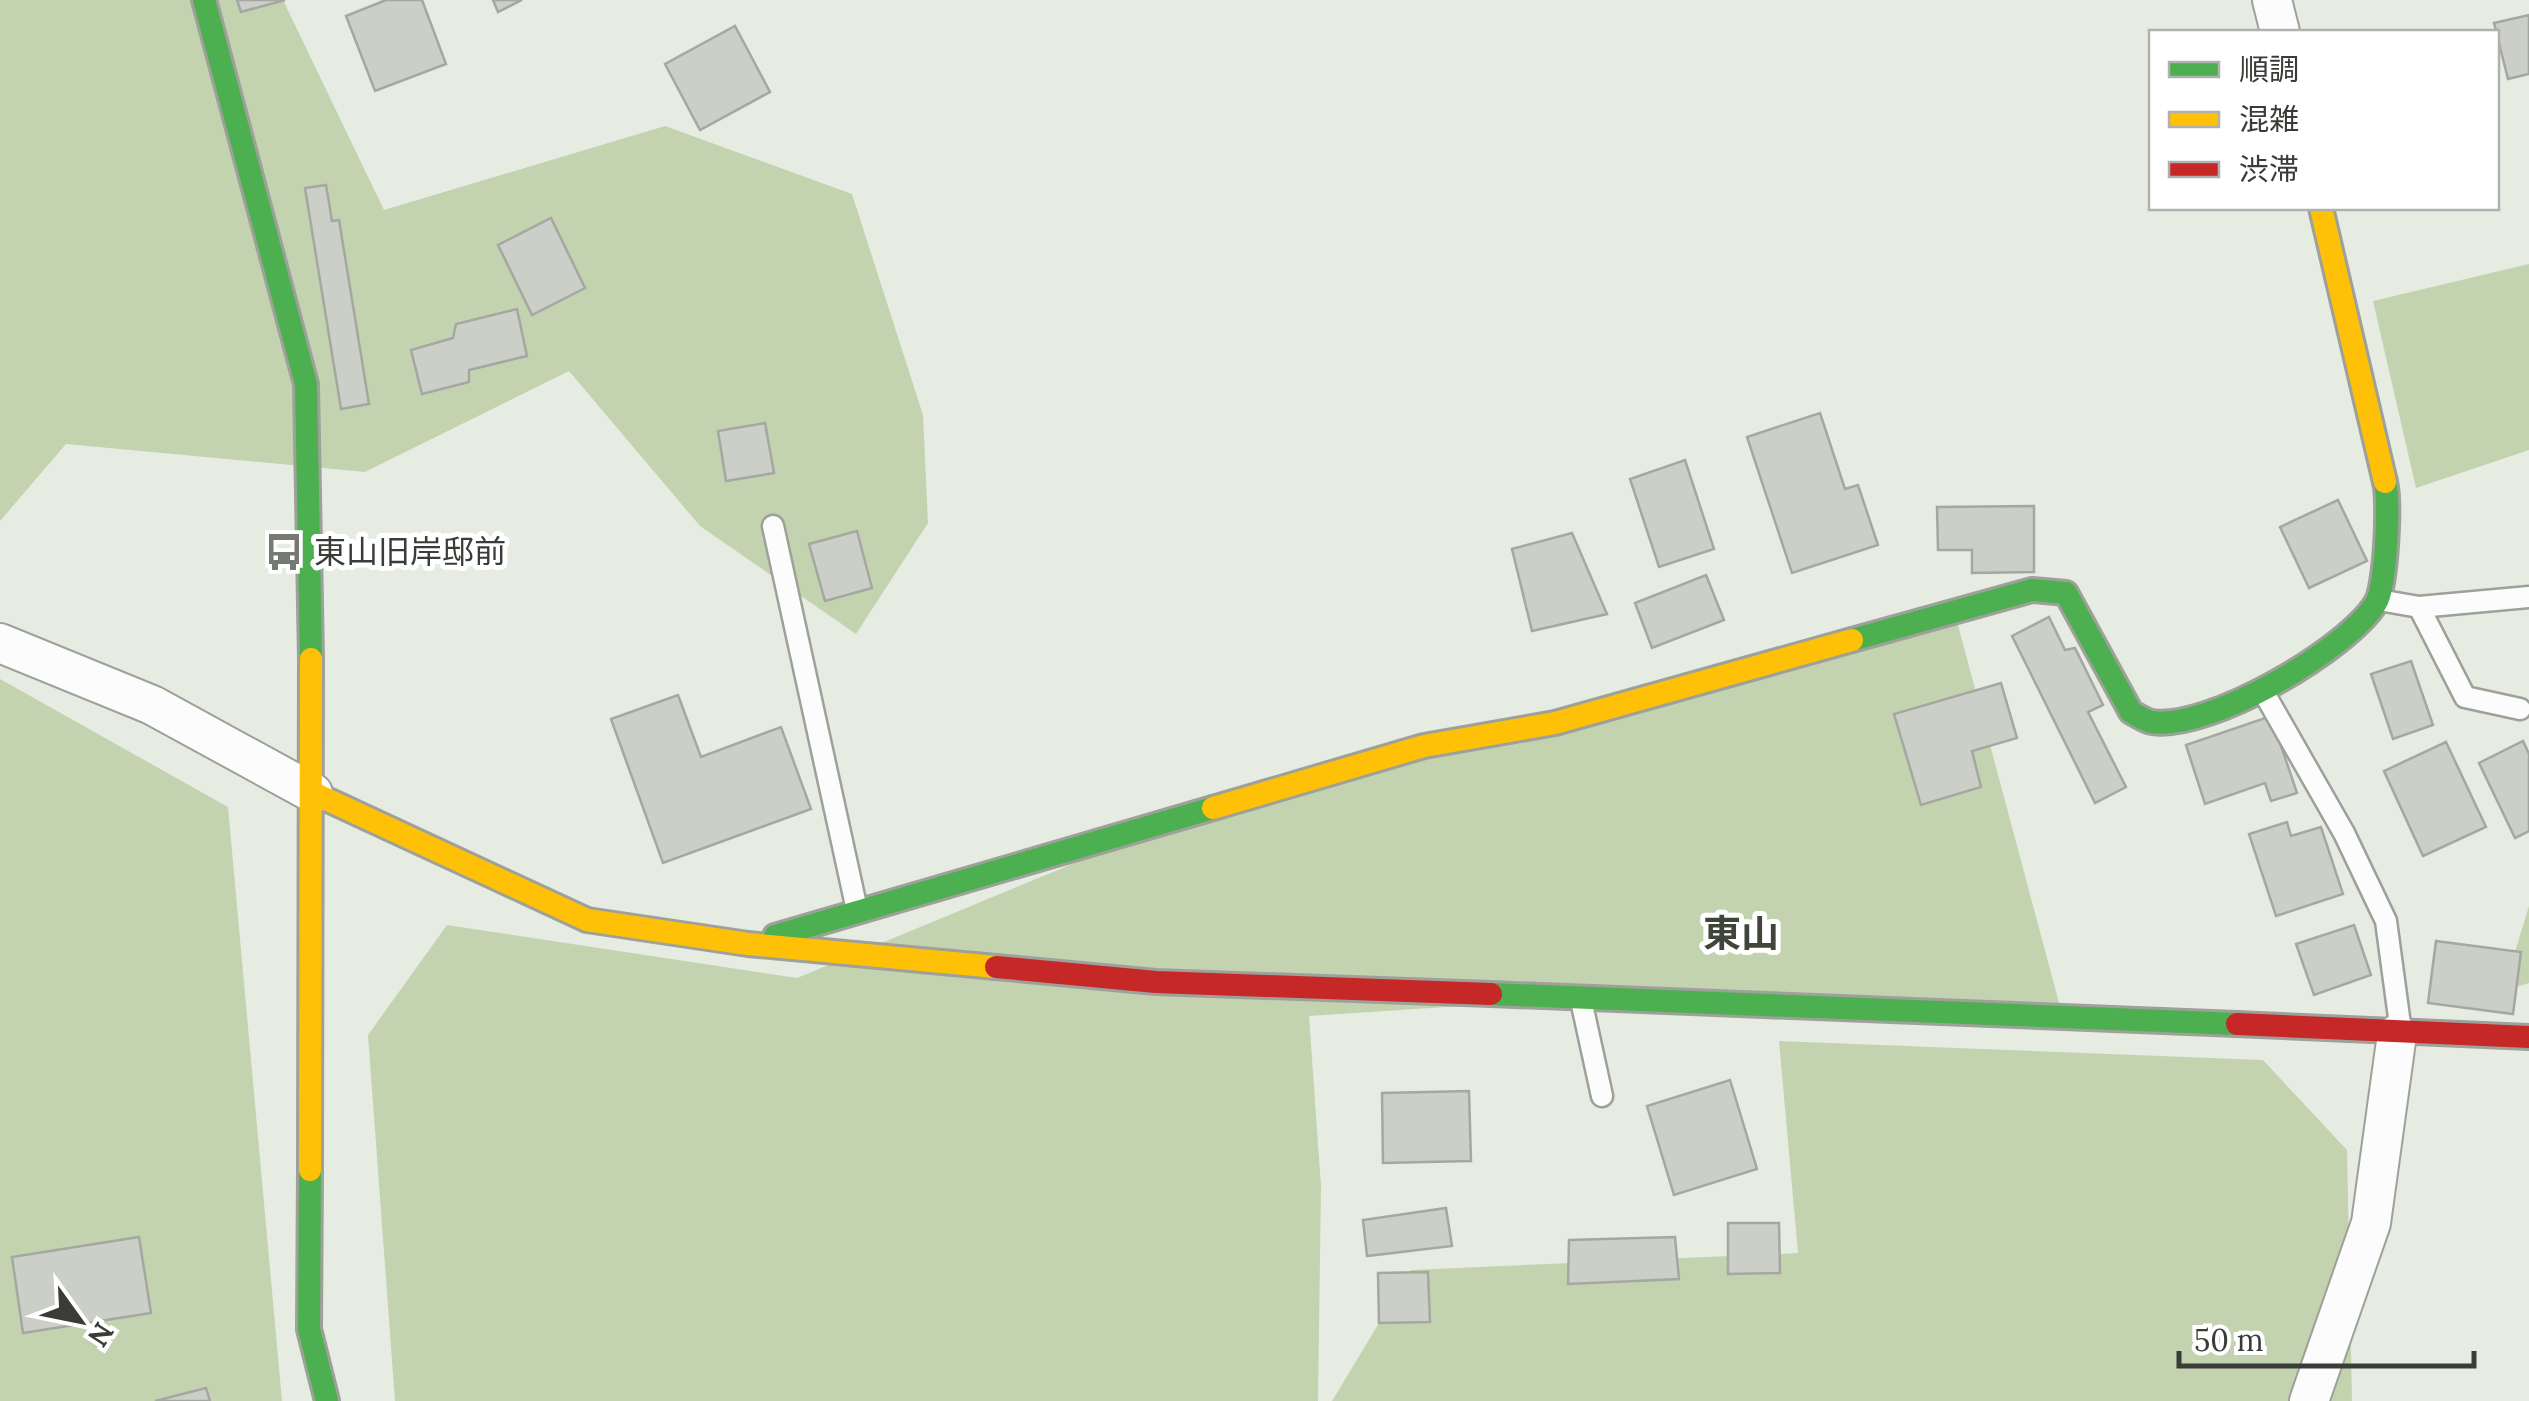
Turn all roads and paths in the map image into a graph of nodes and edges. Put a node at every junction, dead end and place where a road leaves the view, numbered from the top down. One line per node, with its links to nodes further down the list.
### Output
1 (204, 0): 12 (street)
2 (2272, 0): 3 (street)
3 (2280, 30)
4 (2321, 210): 7 (street)
5 (772, 526): 13 (lane)
6 (2529, 597): 8 (lane)
7 (2379, 600): 8 (lane); 10 (street)
8 (2419, 607): 11 (lane)
9 (0, 643): 12 (street)
10 (2264, 692): 13 (street); 16 (lane)
11 (2520, 709)
12 (313, 793): 14 (street); 19 (street)
13 (857, 912): 14 (street)
14 (748, 944): 15 (street)
15 (1581, 998): 16 (street); 18 (lane)
16 (2399, 1034): 17 (street); 20 (street)
17 (2529, 1037)
18 (1602, 1096)
19 (327, 1401)
20 (2309, 1401)

